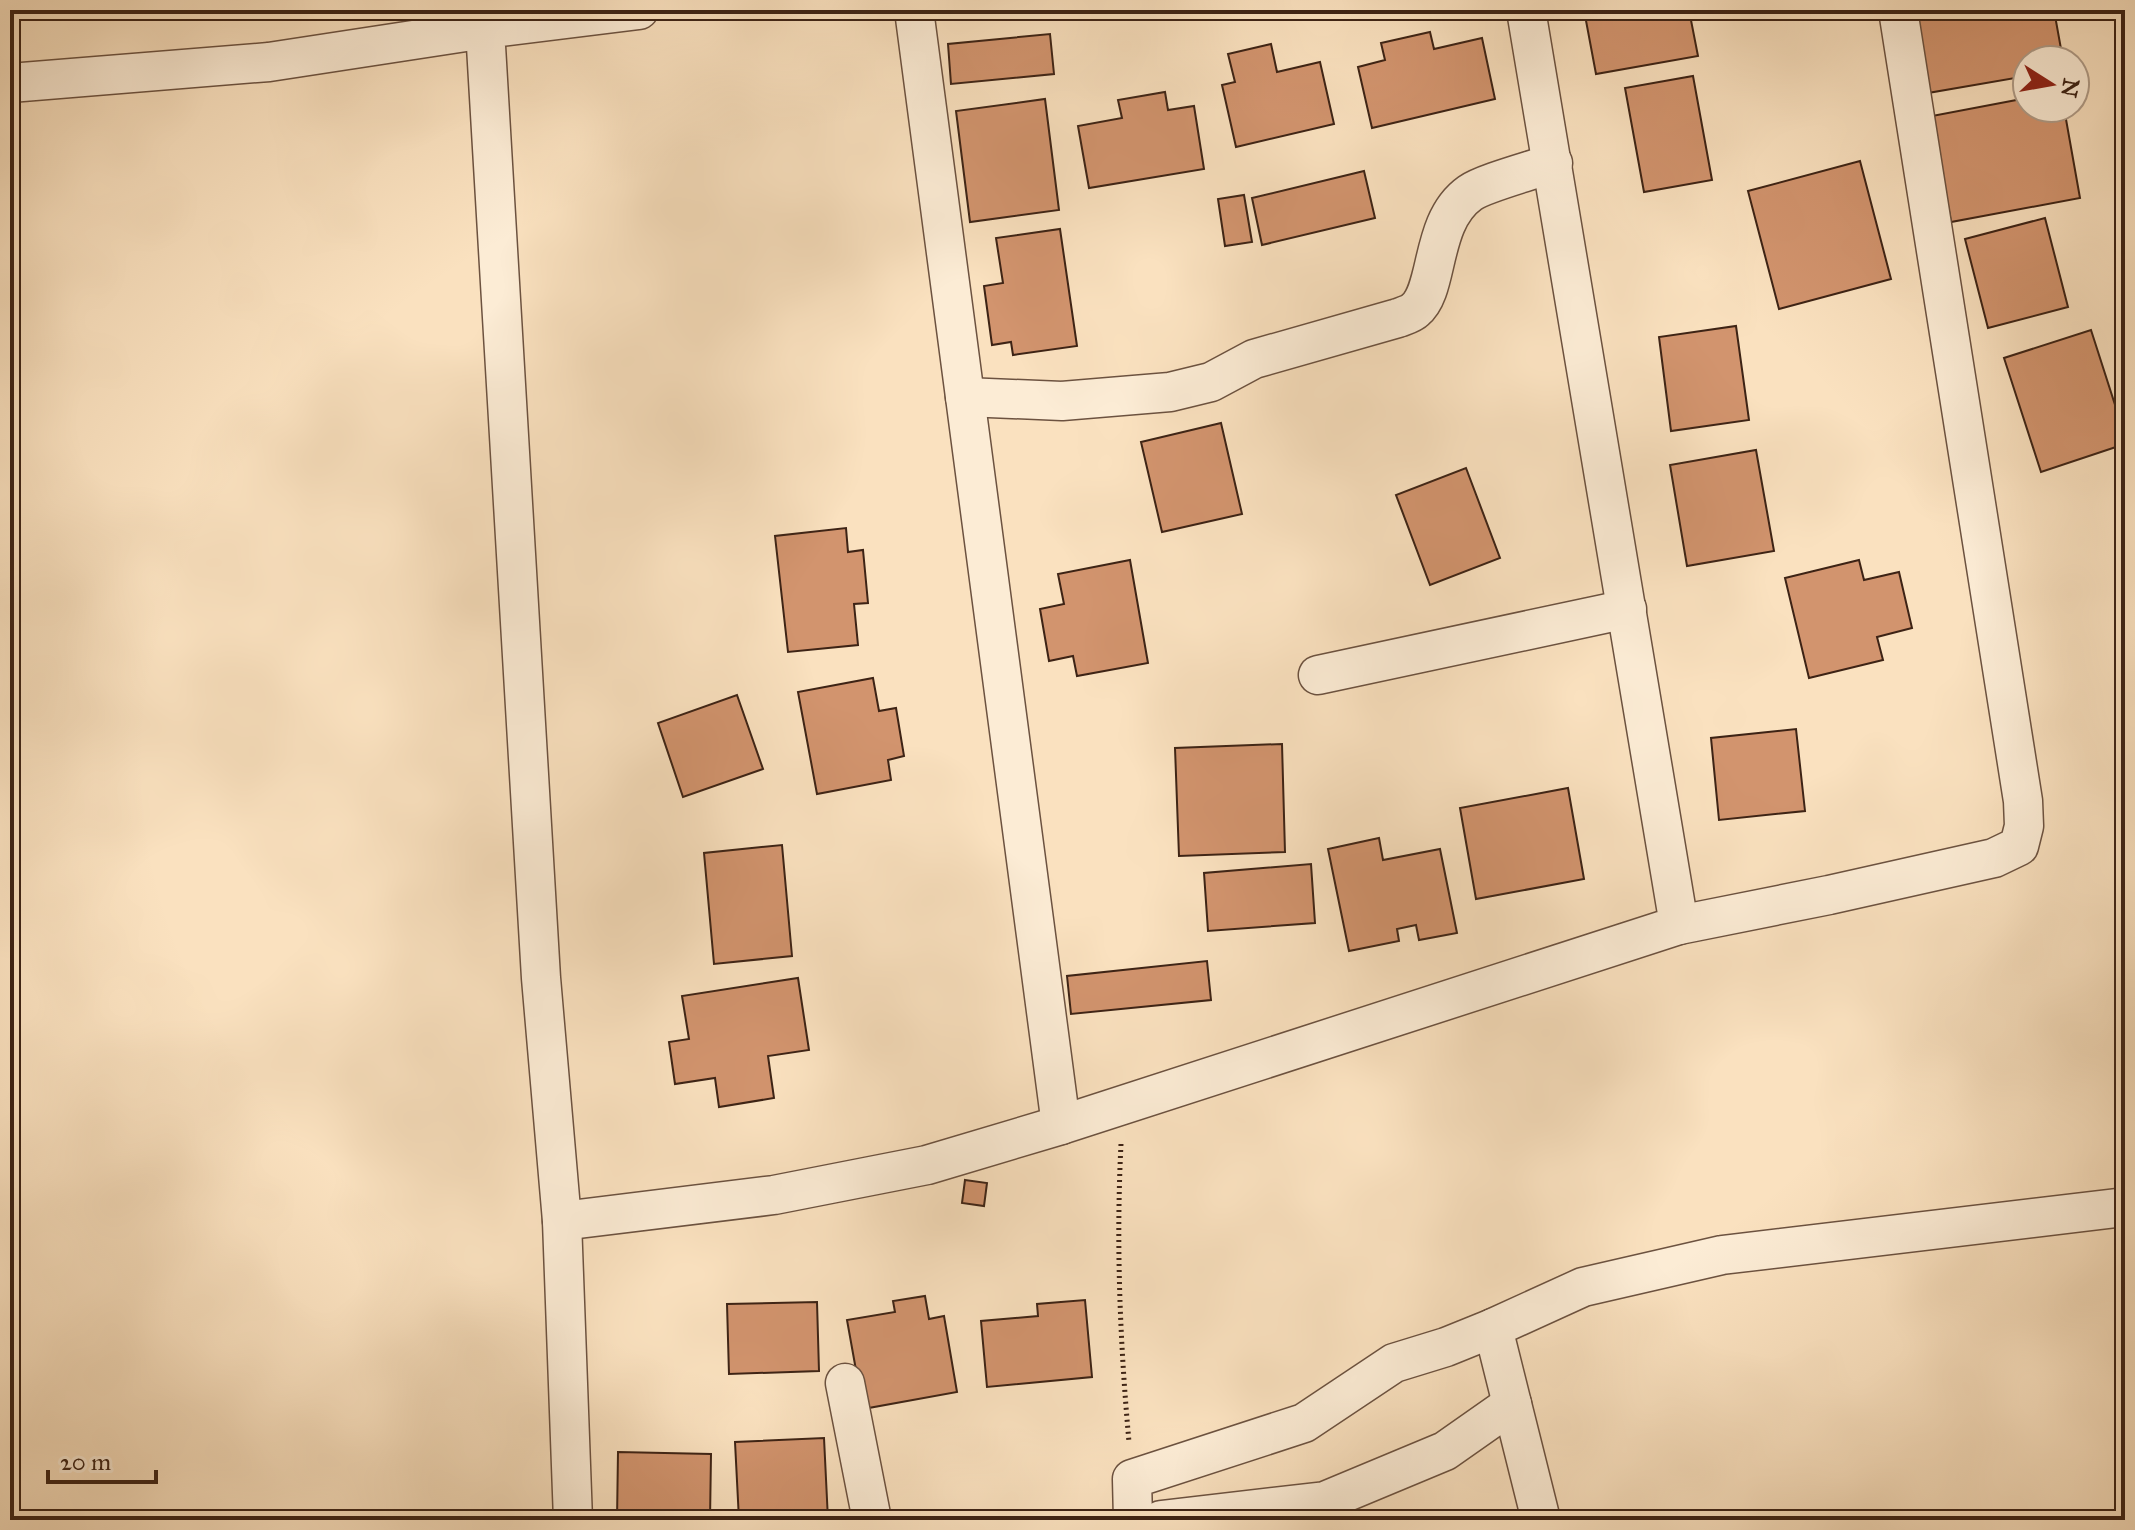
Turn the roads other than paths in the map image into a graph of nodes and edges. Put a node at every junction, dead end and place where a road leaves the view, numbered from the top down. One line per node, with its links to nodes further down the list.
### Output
1 (639, 10): 5 (street)
2 (914, 10): 9 (street)
3 (1526, 10): 8 (street)
4 (1898, 10): 12 (street)
5 (590, 13): 6 (street)
6 (485, 29): 7 (street); 15 (street)
7 (10, 83)
8 (1553, 163): 9 (street); 10 (street)
9 (965, 397): 13 (street)
10 (1627, 609): 11 (street); 12 (street)
11 (1318, 675)
12 (1679, 925): 13 (street)
13 (1061, 1125): 15 (street)
14 (2125, 1207): 16 (street)
15 (562, 1221): 19 (street)
16 (1493, 1328): 18 (street); 21 (street)
17 (845, 1383): 20 (street)
18 (1512, 1404): 22 (street); 23 (street)
19 (573, 1520)
20 (872, 1520)
21 (1133, 1520)
22 (1161, 1520)
23 (1541, 1520)

